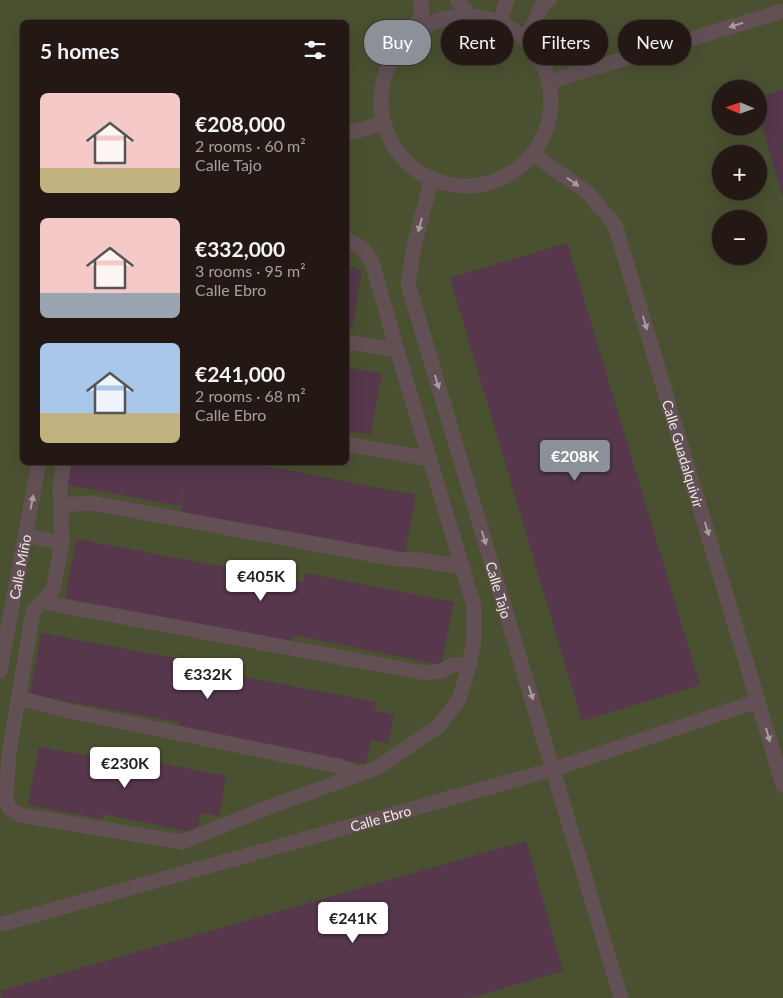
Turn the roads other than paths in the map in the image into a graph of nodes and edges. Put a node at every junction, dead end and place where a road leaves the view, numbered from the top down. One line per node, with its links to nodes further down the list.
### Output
1 (421, 0): 7 (street)
2 (457, 0): 6 (street)
3 (507, 0): 9 (street)
4 (549, 0): 10 (street)
5 (783, 11): 14 (street, one-way to 14)
6 (469, 15): 8 (street); 11 (street)
7 (419, 20)
8 (491, 20)
9 (501, 20)
10 (535, 20)
11 (431, 23)
12 (389, 65): 15 (street)
13 (544, 65): 14 (street)
14 (548, 82): 17 (street)
15 (384, 123): 16 (street); 18 (street)
16 (349, 133)
17 (533, 154): 18 (street); 34 (street, Calle Guadalquivir, one-way to 34)
18 (432, 178): 35 (street, Calle Tajo, one-way to 35)
19 (349, 241): 21 (street)
20 (349, 342): 21 (street)
21 (397, 350): 23 (street)
22 (349, 445): 23 (street)
23 (430, 459): 29 (street)
24 (39, 465): 27 (street, Calle Miño, one-way to 24)
25 (64, 465): 26 (street)
26 (61, 505): 28 (street); 29 (street)
27 (26, 535): 28 (street); 32 (street, Calle Miño)
28 (62, 542): 30 (street)
29 (463, 567): 31 (street)
30 (42, 602): 31 (street); 33 (street)
31 (470, 664): 36 (street)
32 (0, 671)
33 (19, 698): 36 (street); 36 (street)
34 (758, 701): 35 (street, Calle Ebro); 37 (street, Calle Guadalquivir, one-way to 37)
35 (554, 769): 38 (street, Calle Ebro); 39 (street, Calle Tajo)
36 (360, 774)
37 (783, 785)
38 (0, 924)
39 (621, 998)

